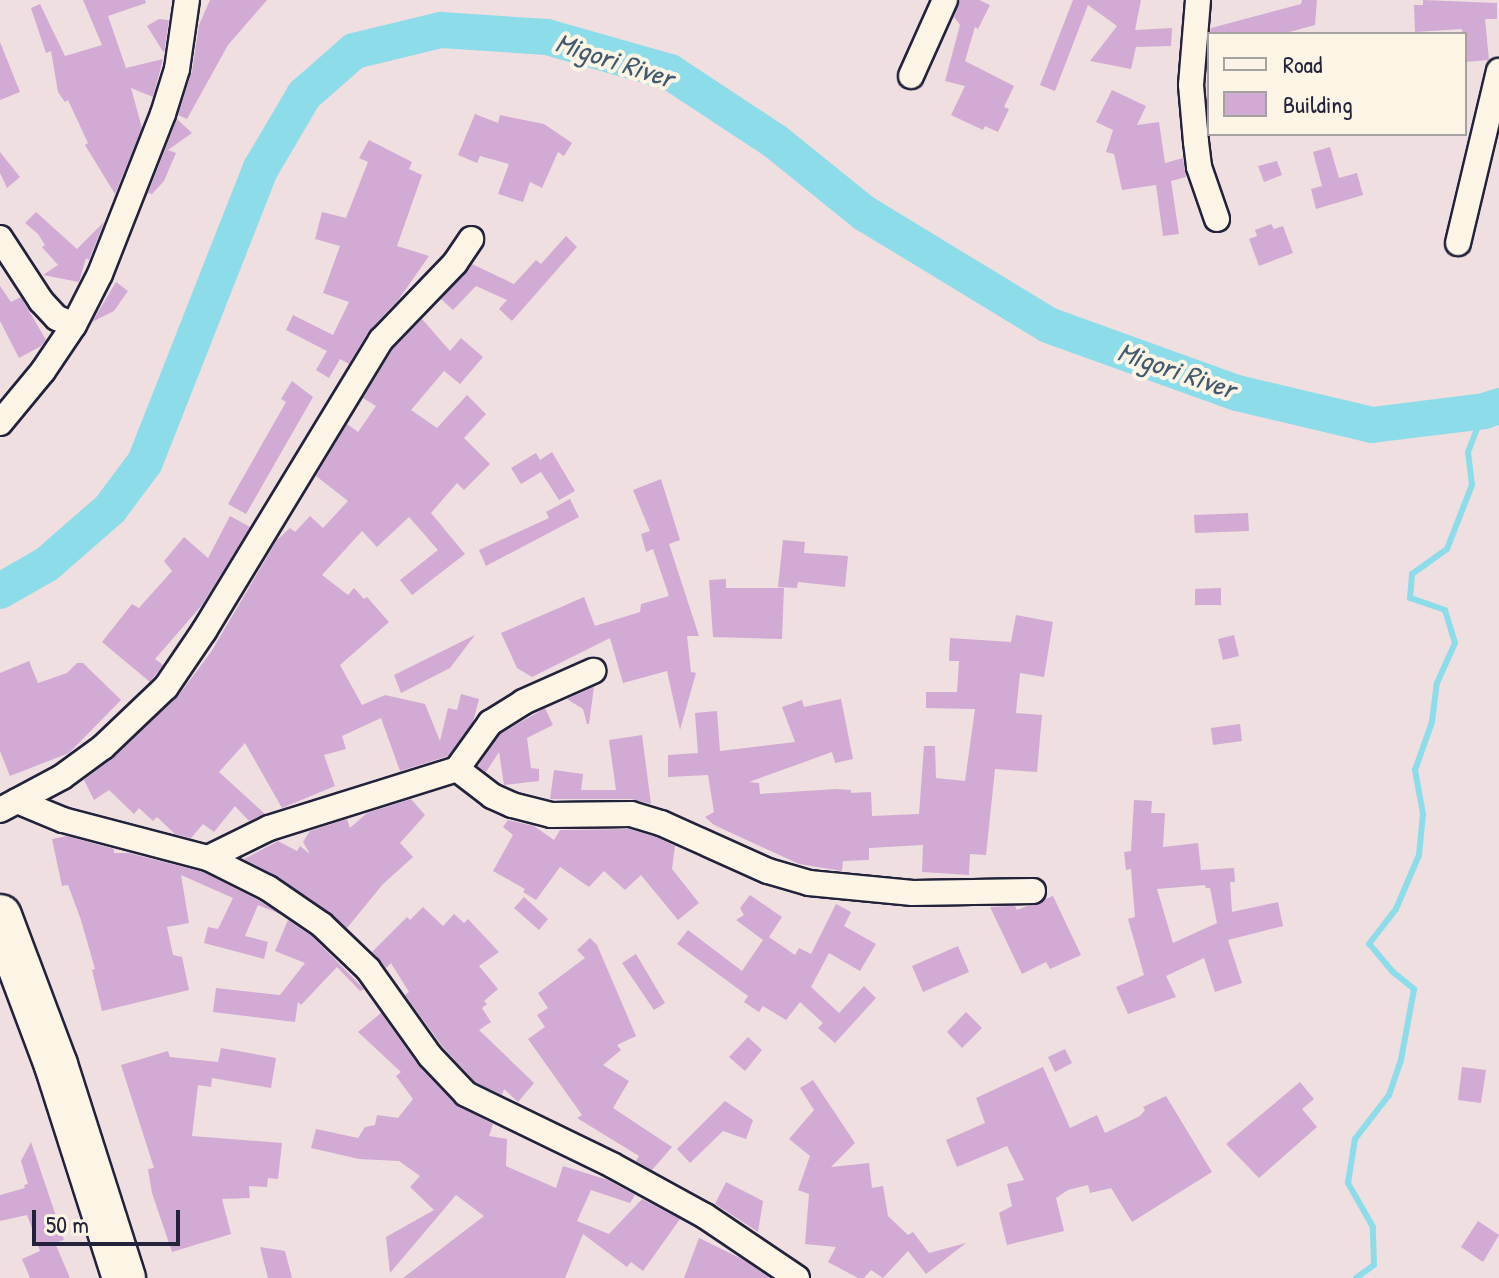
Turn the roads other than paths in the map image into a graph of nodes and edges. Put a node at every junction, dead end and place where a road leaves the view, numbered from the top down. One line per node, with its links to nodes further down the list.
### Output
1 (187, 0): 10 (street)
2 (945, 0): 5 (street)
3 (1198, 0): 6 (street)
4 (1499, 71): 9 (street)
5 (911, 76)
6 (1217, 219)
7 (0, 238): 10 (street)
8 (471, 239): 14 (street)
9 (1458, 243)
10 (74, 325): 11 (street)
11 (0, 423)
12 (593, 671): 13 (street)
13 (457, 769): 15 (street); 16 (street)
14 (9, 805): 15 (street)
15 (208, 858): 20 (street)
16 (1033, 891)
17 (0, 916): 18 (highway)
18 (7, 962): 19 (highway)
19 (124, 1278)
20 (797, 1278)

